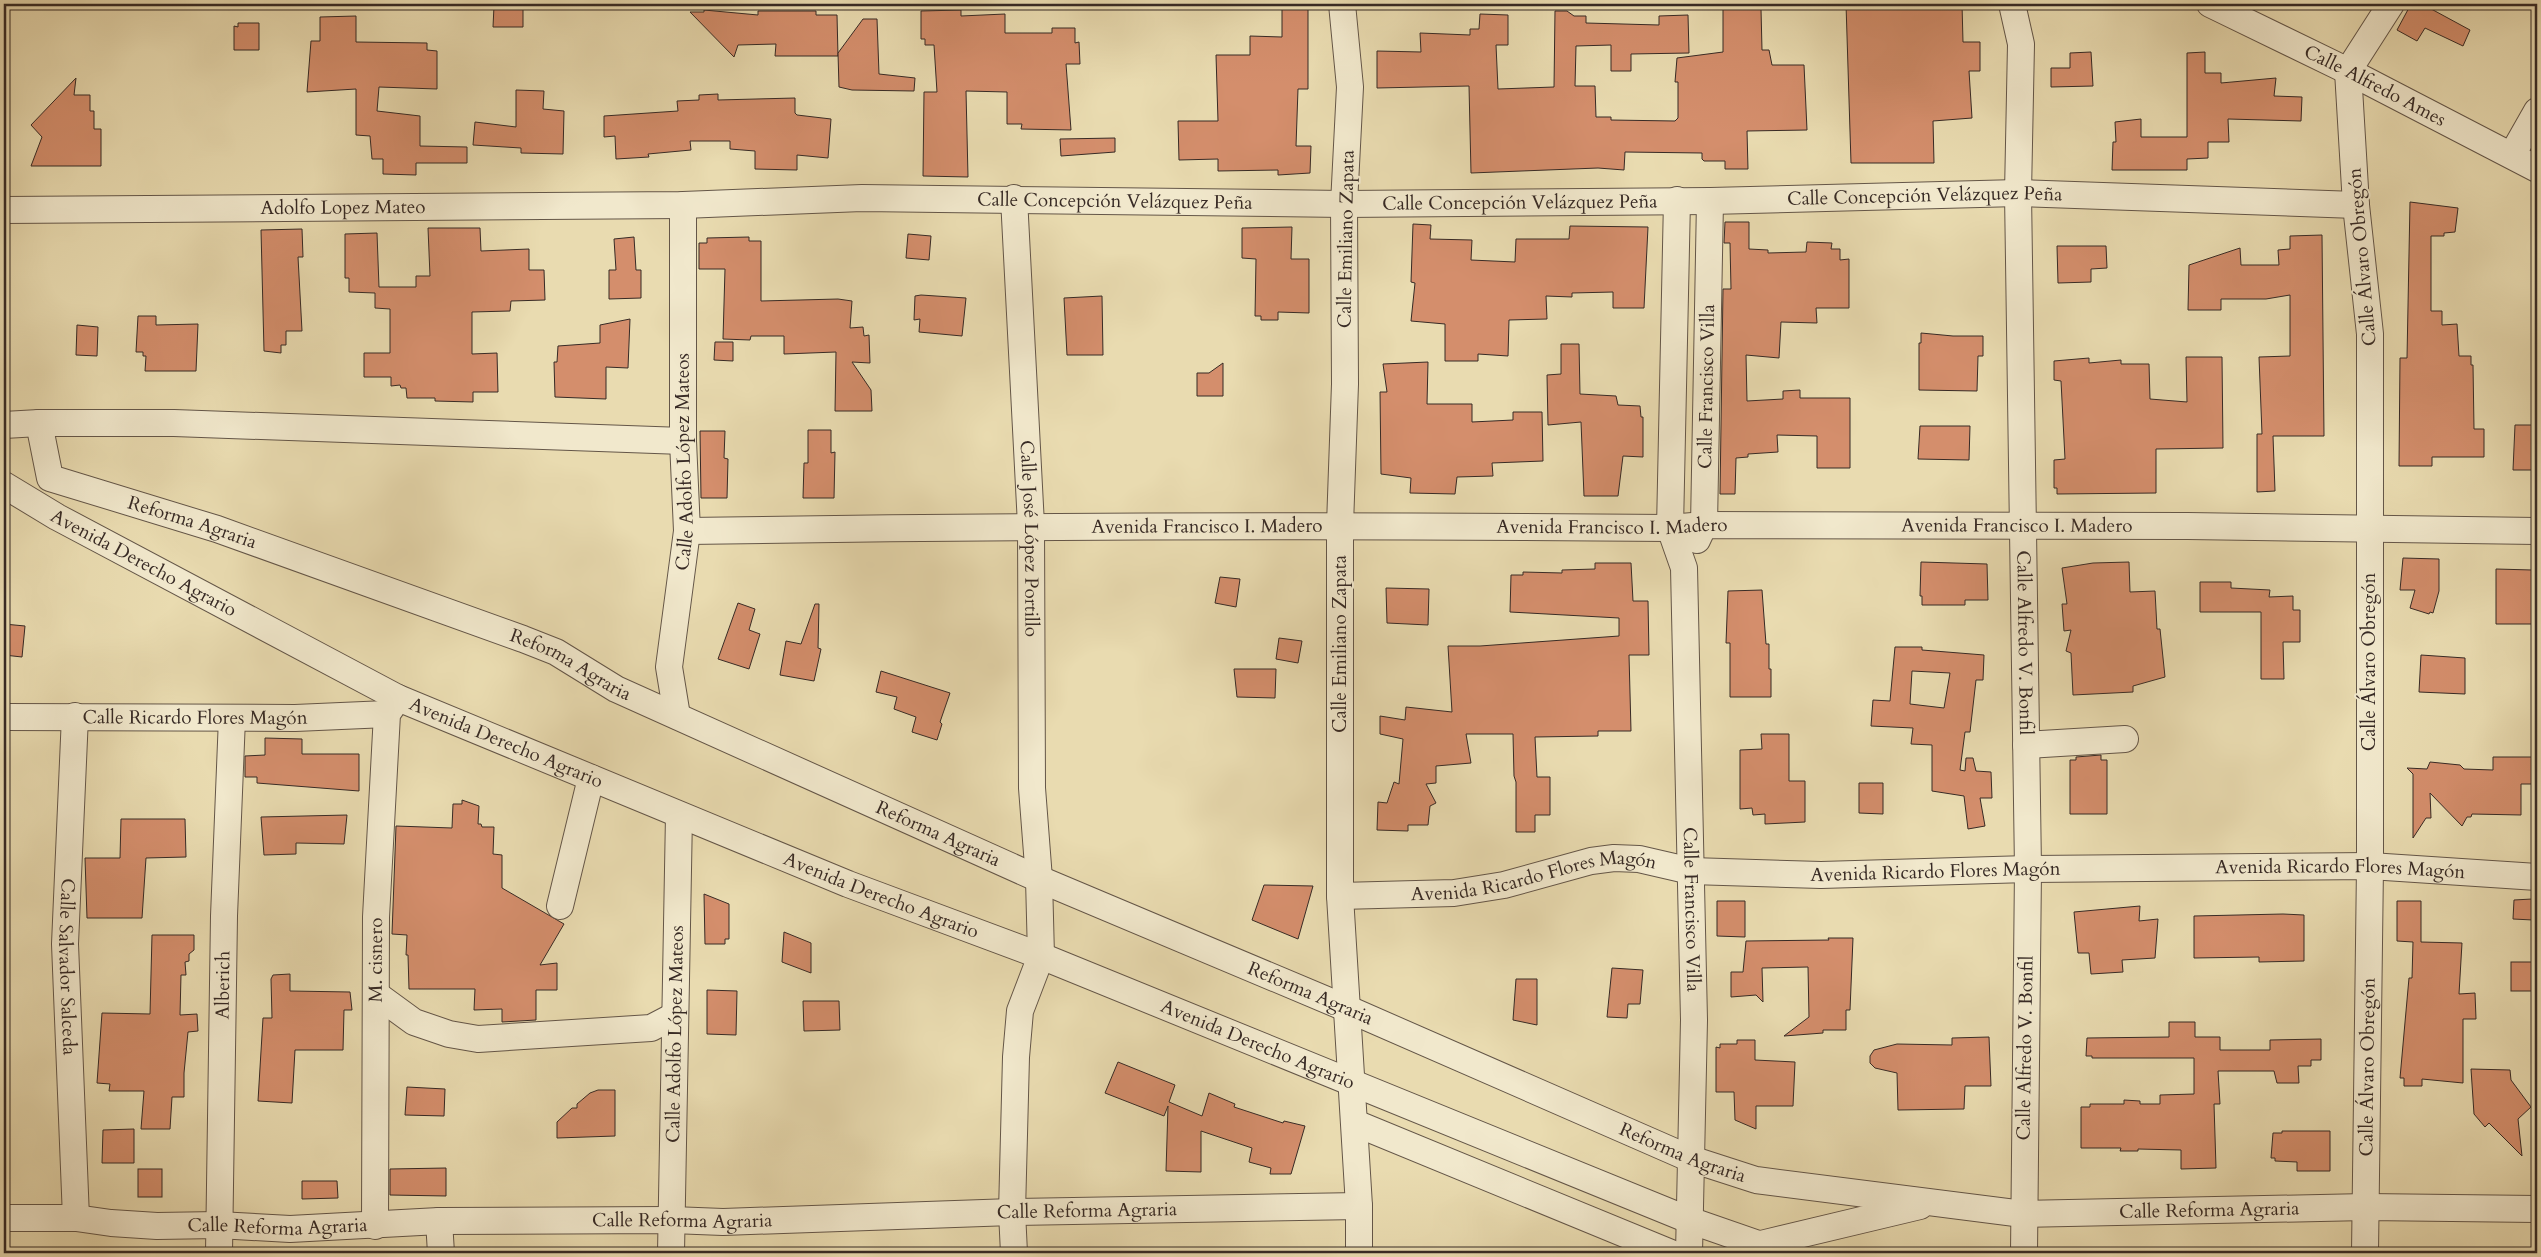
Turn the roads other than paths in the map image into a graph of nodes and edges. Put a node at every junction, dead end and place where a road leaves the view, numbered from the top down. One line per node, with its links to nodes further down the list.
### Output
1 (1342, 4): 13 (street, Calle Emiliano Zapata)
2 (2012, 4): 9 (street, Calle Alfredo V. Bonfil)
3 (2390, 4): 5 (street)
4 (2219, 6): 5 (street, Calle Alfredo Ames)
5 (2348, 71): 7 (street, Calle Alfredo Ames); 15 (street, Calle Álvaro Obregón)
6 (2537, 111): 7 (street)
7 (2512, 155): 8 (street, Calle Alfredo Ames)
8 (2537, 169)
9 (2018, 193): 12 (street, Calle Concepción Velázquez Peña); 15 (street, Calle Concepción Velázquez Peña); 26 (street, Calle Alfredo V. Bonfil)
10 (1014, 198): 13 (street, Calle Concepción Velázquez Peña); 14 (street, Calle Concepción Velázquez Peña); 23 (street, Calle José López Portillo)
11 (1677, 200): 12 (street, Calle Concepción Velázquez Peña); 13 (street, Calle Concepción Velázquez Peña); 27 (street, Calle Francisco Villa)
12 (1710, 201): 25 (street, Calle Francisco Villa)
13 (1344, 204): 24 (street, Calle Emiliano Zapata)
14 (683, 205): 16 (street, Adolfo Lopez Mateo); 19 (street, Calle Adolfo López Mateos)
15 (2356, 205): 28 (street, Calle Álvaro Obregón)
16 (4, 210)
17 (39, 423): 18 (street); 19 (street); 20 (street)
18 (4, 425)
19 (683, 441): 29 (street, Calle Adolfo López Mateos)
20 (50, 478): 22 (street); 34 (street, Reforma Agraria)
21 (4, 484): 22 (street, Avenida Derecho Agrario)
22 (56, 517): 32 (street, Avenida Derecho Agrario)
23 (1031, 525): 24 (street, Avenida Francisco I. Madero); 29 (street, Avenida Francisco I. Madero); 45 (street, Calle José López Portillo)
24 (1340, 525): 27 (street, Avenida Francisco I. Madero); 46 (street, Calle Emiliano Zapata)
25 (1704, 525): 26 (street, Avenida Francisco I. Madero); 27 (street, Avenida Francisco I. Madero); 31 (street, Calle Francisco Villa)
26 (2023, 527): 28 (street, Avenida Francisco I. Madero); 38 (street, Calle Alfredo V. Bonfil)
27 (1670, 528): 31 (street, Calle Francisco Villa)
28 (2369, 528): 30 (street, Avenida Francisco I. Madero); 41 (street, Calle Álvaro Obregón)
29 (687, 531): 34 (street, Calle Adolfo López Mateos)
30 (2537, 531)
31 (1684, 568): 43 (street, Calle Francisco Villa)
32 (393, 706): 36 (street, Calle Ricardo Flores Magón); 39 (street, Avenida Derecho Agrario); 49 (street, M. cisnero)
33 (75, 716): 35 (street, Calle Ricardo Flores Magón); 36 (street, Calle Ricardo Flores Magón); 63 (street, Calle Salvador Salceda)
34 (677, 716): 45 (street, Reforma Agraria)
35 (4, 717)
36 (232, 718): 67 (street, Alberich)
37 (2125, 739): 38 (street)
38 (2026, 744): 42 (street, Calle Alfredo V. Bonfil)
39 (591, 778): 40 (street, Avenida Derecho Agrario); 47 (street)
40 (679, 815): 48 (street, Avenida Derecho Agrario); 51 (street, Calle Adolfo López Mateos)
41 (2370, 866): 42 (street, Avenida Ricardo Flores Magón); 44 (street, Avenida Ricardo Flores Magón); 58 (street, Calle Álvaro Obregón)
42 (2028, 869): 43 (street, Avenida Ricardo Flores Magón); 61 (street, Calle Alfredo V. Bonfil)
43 (1691, 870): 46 (street, Avenida Ricardo Flores Magón); 54 (street, Calle Francisco Villa)
44 (2537, 876)
45 (1039, 879): 48 (street, Calle José López Portillo); 50 (street, Reforma Agraria)
46 (1340, 896): 50 (street, Calle Emiliano Zapata)
47 (560, 906)
48 (1041, 956): 52 (street, Avenida Derecho Agrario); 60 (street)
49 (377, 995): 51 (street); 68 (street, M. cisnero)
50 (1348, 1009): 52 (street, Calle Emiliano Zapata); 54 (street, Reforma Agraria)
51 (674, 1016): 64 (street, Calle Adolfo López Mateos)
52 (1351, 1082): 53 (street, Calle Emiliano Zapata); 65 (street, Avenida Derecho Agrario)
53 (1355, 1123): 57 (street, Calle Emiliano Zapata); 75 (street)
54 (1691, 1159): 55 (street, Reforma Agraria); 65 (street, Calle Francisco Villa)
55 (1882, 1195): 56 (street, Calle Reforma Agraria)
56 (1933, 1202): 61 (street, Calle Reforma Agraria); 69 (street)
57 (1360, 1206): 60 (street, Calle Reforma Agraria); 74 (street, Calle Emiliano Zapata)
58 (2366, 1207): 59 (street, Calle Reforma Agraria); 61 (street, Calle Reforma Agraria); 78 (street, Calle Álvaro Obregón)
59 (2537, 1209)
60 (1012, 1212): 64 (street, Calle Reforma Agraria); 73 (street)
61 (2022, 1214): 77 (street, Calle Alfredo V. Bonfil)
62 (4, 1218): 63 (street, Calle Reforma Agraria)
63 (76, 1218): 67 (street, Calle Reforma Agraria)
64 (672, 1220): 66 (street, Calle Reforma Agraria); 72 (street, Calle Adolfo López Mateos)
65 (1689, 1220): 69 (street, Avenida Derecho Agrario); 76 (street, Calle Francisco Villa)
66 (439, 1221): 68 (street, Calle Reforma Agraria); 71 (street)
67 (218, 1225): 68 (street, Calle Reforma Agraria); 70 (street, Alberich)
68 (375, 1226)
69 (1773, 1249)
70 (219, 1253)
71 (441, 1253)
72 (671, 1253)
73 (1014, 1253)
74 (1359, 1253)
75 (1671, 1253)
76 (1689, 1253)
77 (2024, 1253)
78 (2365, 1253)

